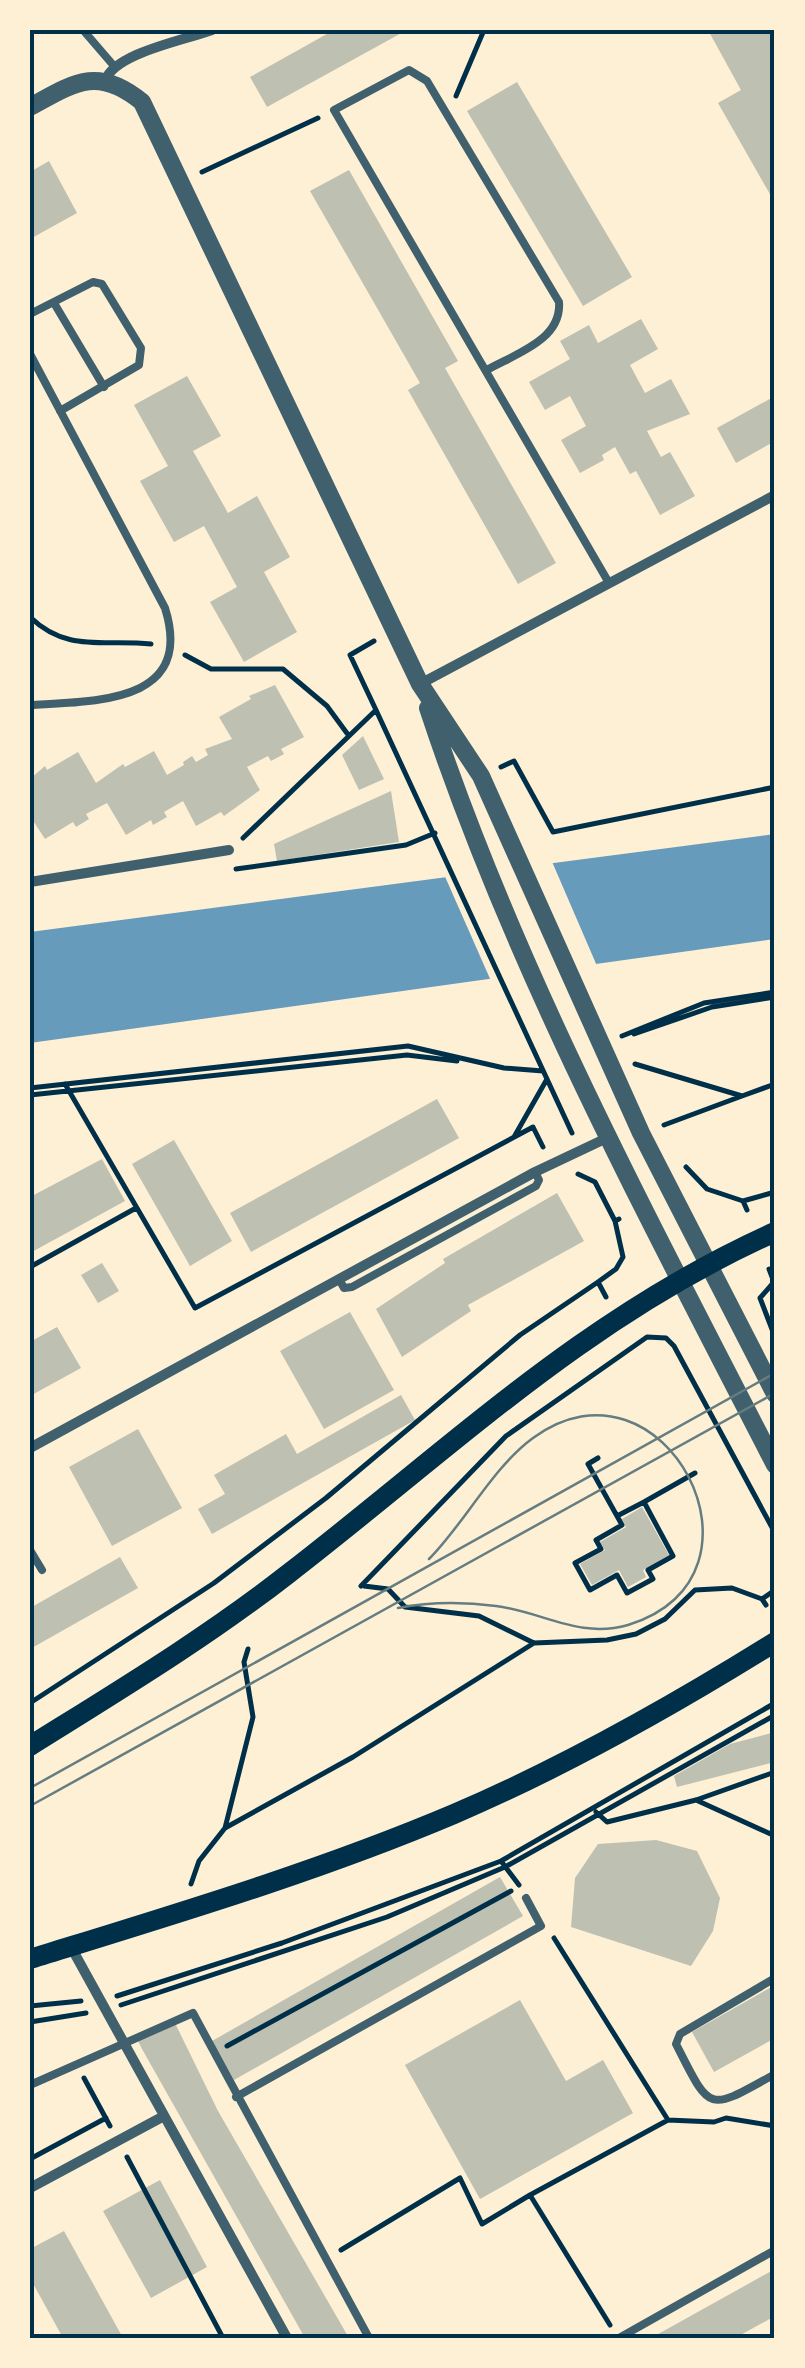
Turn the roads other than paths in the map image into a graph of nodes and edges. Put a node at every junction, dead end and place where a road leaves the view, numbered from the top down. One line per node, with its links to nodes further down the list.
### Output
1 (83, 30): 3 (lane)
2 (212, 30): 3 (street)
3 (110, 74): 4 (street); 13 (street)
4 (30, 107)
5 (54, 303): 6 (lane); 9 (lane); 9 (lane)
6 (30, 314)
7 (30, 354): 10 (lane)
8 (487, 370): 8 (lane); 12 (lane)
9 (104, 387): 10 (lane)
10 (60, 411): 14 (lane)
11 (775, 494): 12 (street)
12 (609, 583): 13 (street)
13 (420, 684): 17 (street); 19 (street)
14 (30, 705)
15 (229, 850): 16 (street)
16 (30, 882)
17 (609, 1137): 20 (street); 22 (street)
18 (775, 1232): 19 (main road)
19 (707, 1265): 20 (main road); 21 (street)
20 (680, 1280): 23 (street); 27 (main road)
21 (775, 1394)
22 (30, 1448)
23 (775, 1465)
24 (30, 1550): 25 (lane)
25 (42, 1570)
26 (775, 1642): 29 (main road)
27 (30, 1746)
28 (526, 1898): 35 (lane)
29 (71, 1946): 30 (main road); 32 (street)
30 (30, 1958)
31 (775, 1978): 33 (lane)
32 (124, 2042): 34 (lane); 35 (lane); 36 (street)
33 (775, 2074)
34 (30, 2085)
35 (236, 2097): 41 (lane)
36 (164, 2116): 37 (street); 40 (street)
37 (30, 2188)
38 (775, 2250): 39 (lane)
39 (618, 2337)
40 (286, 2338)
41 (369, 2338)

